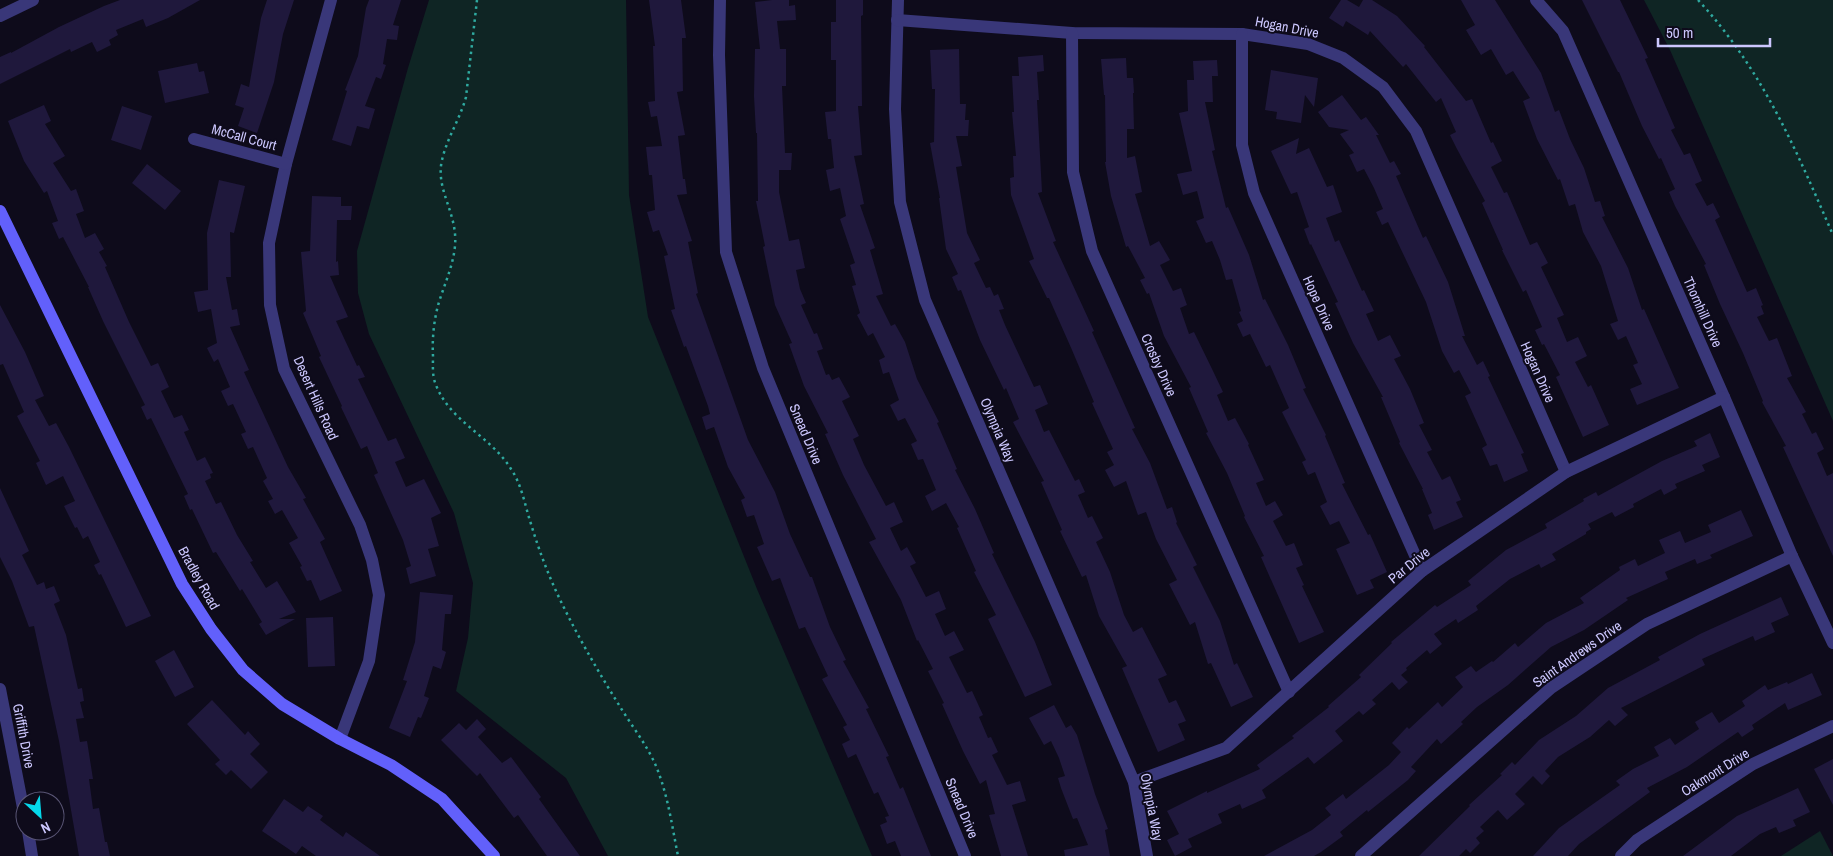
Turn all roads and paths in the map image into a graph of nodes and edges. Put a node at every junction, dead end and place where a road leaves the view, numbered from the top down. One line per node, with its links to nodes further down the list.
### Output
1 (33, 0): 8 (street)
2 (331, 0): 13 (street, Desert Hills Road)
3 (477, 0): 30 (path)
4 (720, 0): 31 (street, Snead Drive)
5 (898, 0): 9 (street, Olympia Way)
6 (1536, 0): 16 (street, Thornhill Drive)
7 (1698, 0): 15 (path)
8 (0, 16)
9 (897, 20): 10 (street, Hogan Drive); 25 (street, Olympia Way)
10 (1072, 33): 11 (street, Hogan Drive); 22 (street, Crosby Drive)
11 (1242, 34): 17 (street, Hogan Drive); 19 (street, Hope Drive)
12 (194, 139): 13 (street, McCall Court)
13 (286, 164): 24 (street, Desert Hills Road)
14 (1, 214): 24 (street, Bradley Road)
15 (1833, 235)
16 (1724, 397): 17 (street, Par Drive); 18 (street, Thornhill Drive)
17 (1566, 472): 19 (street, Par Drive)
18 (1792, 556): 20 (street, Thornhill Drive); 33 (street, Saint Andrews Drive)
19 (1422, 571): 22 (street, Par Drive)
20 (1833, 643)
21 (0, 689): 26 (street, Griffith Drive)
22 (1289, 692): 25 (street, Par Drive)
23 (1833, 726): 34 (street, Oakmont Drive)
24 (340, 739): 29 (street, Bradley Road)
25 (1134, 782): 32 (street, Olympia Way)
26 (20, 791)
27 (30, 841): 28 (street)
28 (32, 856)
29 (494, 856)
30 (678, 856)
31 (965, 856)
32 (1147, 856)
33 (1361, 856)
34 (1622, 856)

